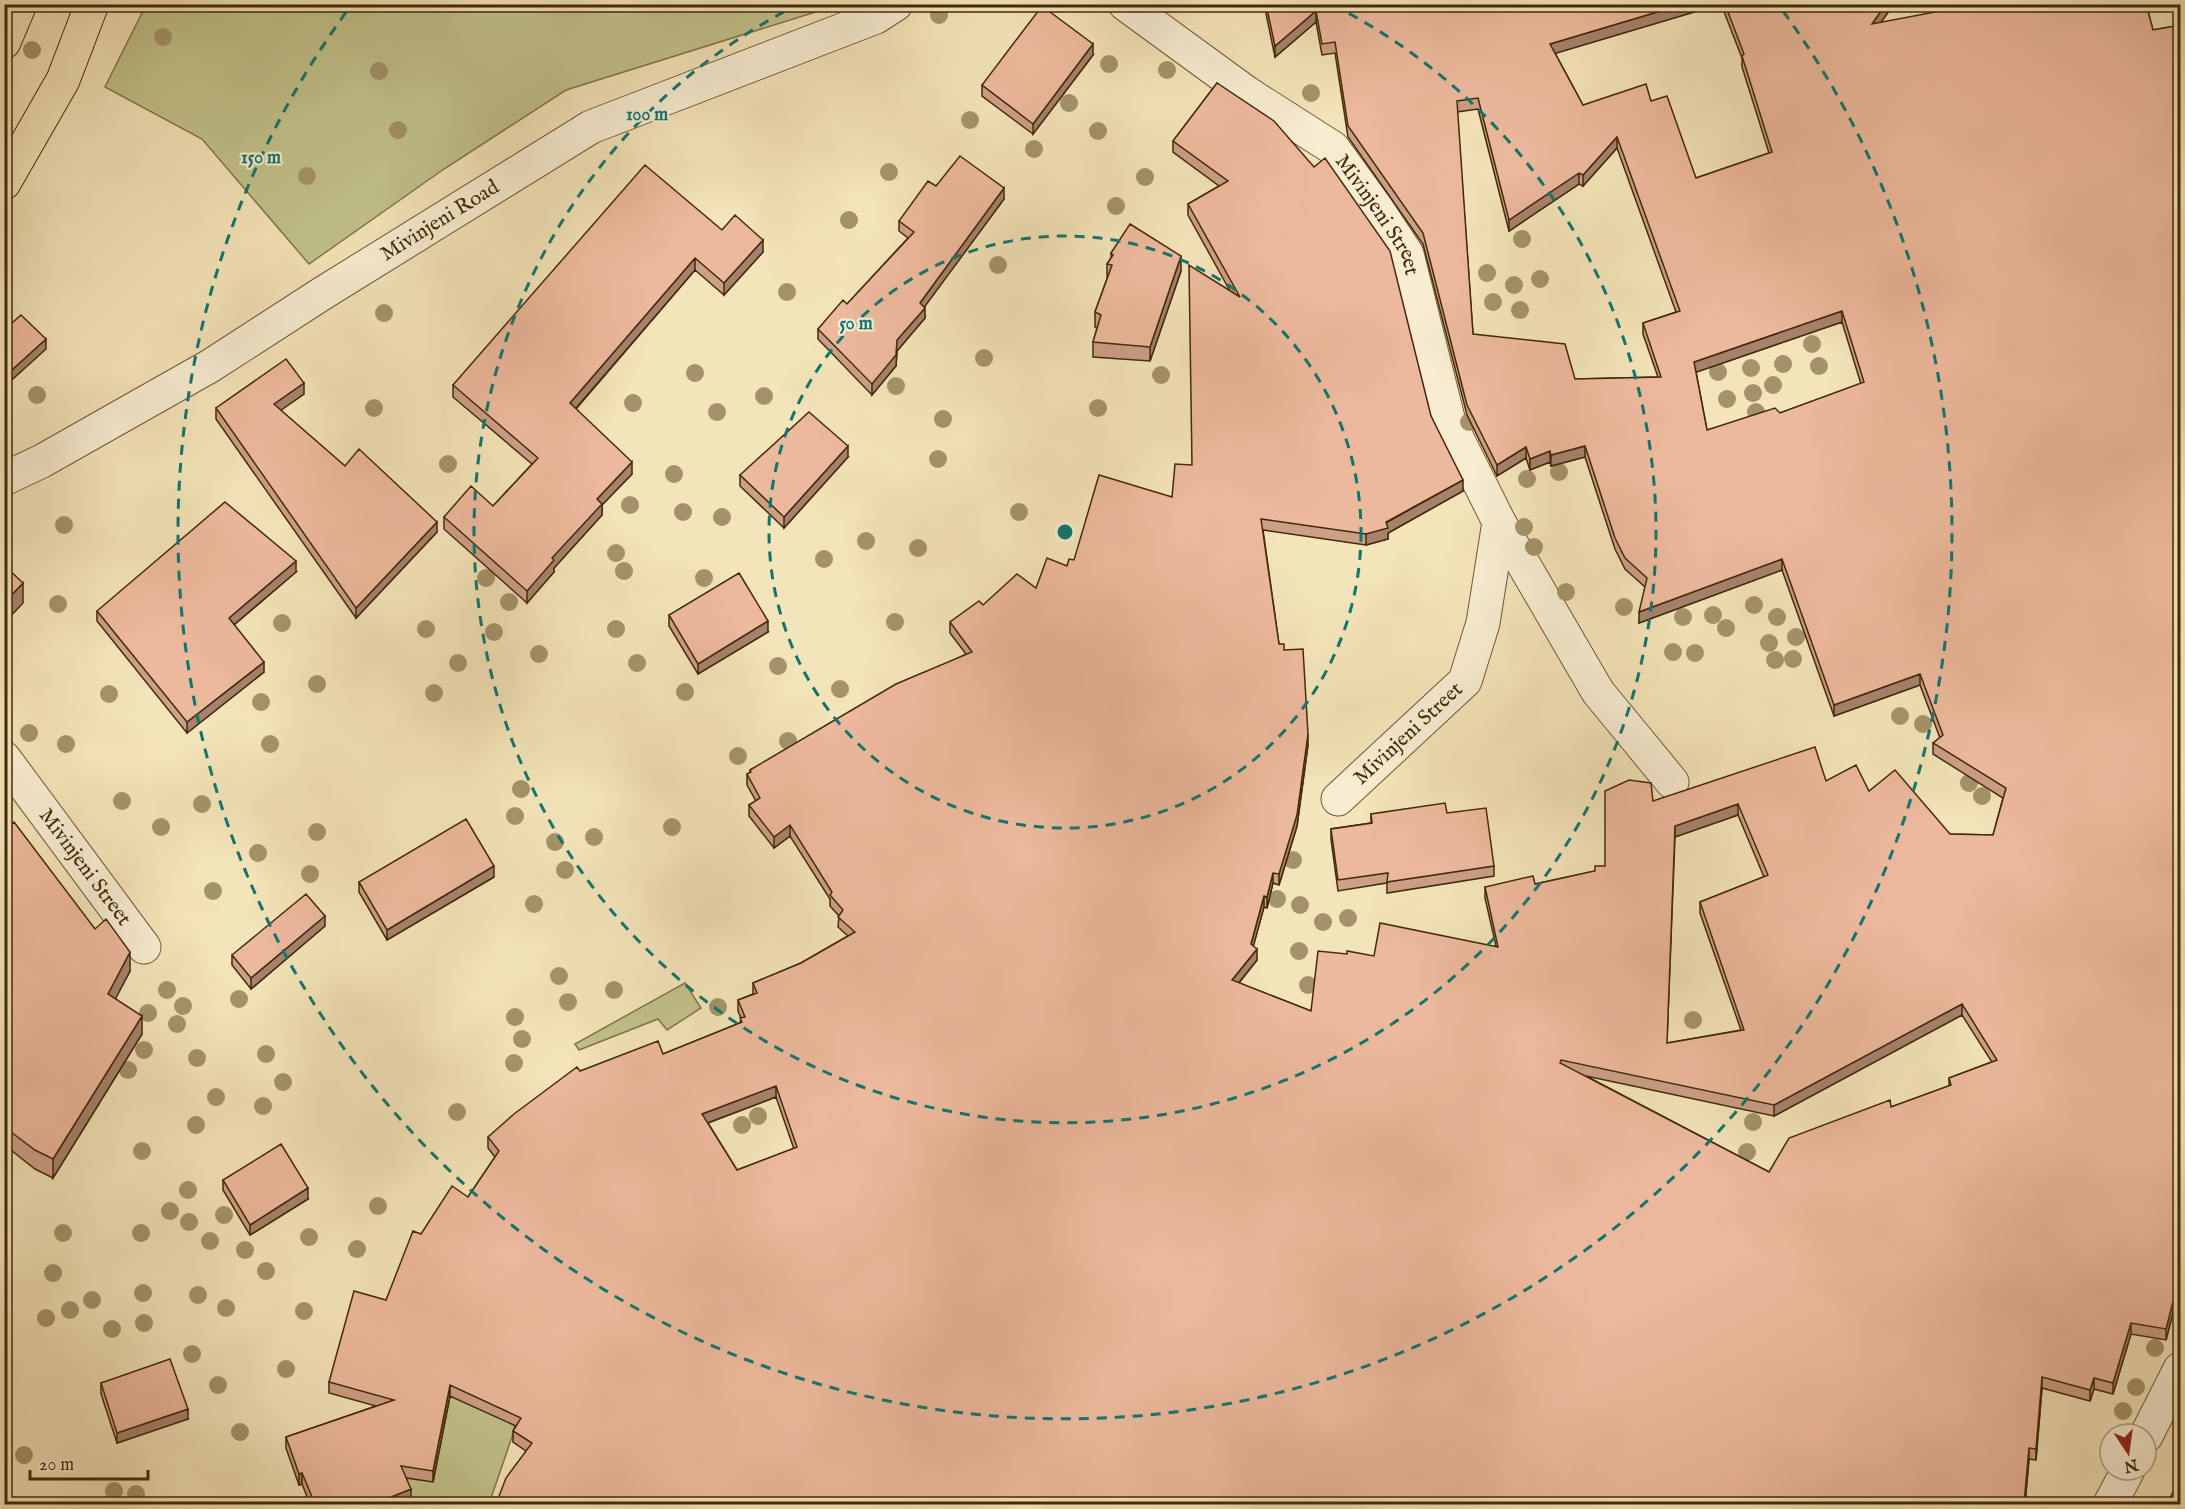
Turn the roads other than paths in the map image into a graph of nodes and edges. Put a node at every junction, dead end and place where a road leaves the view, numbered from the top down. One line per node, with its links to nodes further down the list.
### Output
1 (20, 4): 5 (main road)
2 (92, 4): 6 (main road)
3 (896, 4): 7 (street, Mivinjeni Road)
4 (1125, 4): 8 (street, Mivinjeni Street)
5 (4, 42)
6 (4, 183)
7 (4, 479)
8 (1498, 522): 10 (street, Mivinjeni Street); 11 (street, Mivinjeni Street)
9 (4, 758): 12 (street, Mivinjeni Street)
10 (1672, 782)
11 (1338, 799)
12 (144, 947)
13 (2181, 1369): 14 (street)
14 (2153, 1422)
15 (2122, 1482): 16 (street)
16 (2110, 1504)

